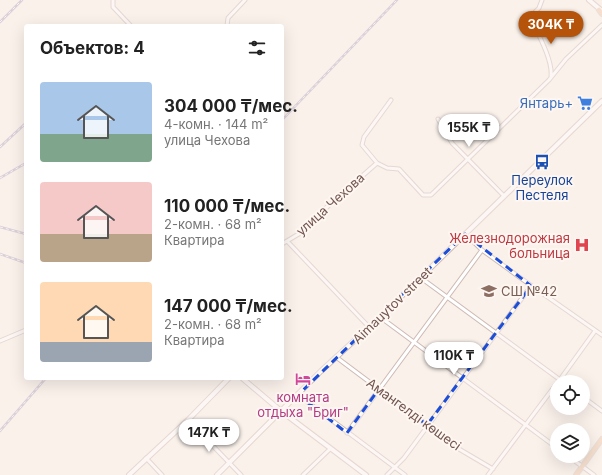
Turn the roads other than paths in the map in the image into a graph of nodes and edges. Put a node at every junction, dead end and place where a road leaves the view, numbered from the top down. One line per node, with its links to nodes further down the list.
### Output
1 (113, 0): 6 (street)
2 (245, 0): 7 (street)
3 (542, 0): 9 (street)
4 (589, 0): 5 (street)
5 (601, 12)
6 (129, 24)
7 (227, 24)
8 (602, 25): 9 (street, улица Чехова)
9 (551, 77): 13 (street, улица Чехова)
10 (391, 100): 14 (street, улица Чехова)
11 (602, 101): 15 (street, Aimauytov street)
12 (438, 119): 13 (street)
13 (468, 159): 14 (street, улица Чехова); 15 (street)
14 (377, 163): 17 (street, улица Чехова)
15 (504, 196): 16 (street, Aimauytov street)
16 (465, 234): 19 (street); 20 (street, Aimauytov street)
17 (287, 241): 18 (street, улица Чехова); 24 (street)
18 (284, 243)
19 (482, 250): 21 (street); 22 (street)
20 (421, 278): 22 (street); 23 (street, Aimauytov street)
21 (531, 286): 26 (street); 27 (street)
22 (447, 297): 27 (street); 30 (street)
23 (380, 317): 24 (street, Aimauytov street); 30 (street)
24 (370, 327): 31 (street, Aimauytov street)
25 (24, 331): 29 (street)
26 (595, 331): 28 (street); 33 (street)
27 (496, 333): 32 (street); 34 (street)
28 (602, 335)
29 (0, 341)
30 (413, 342): 34 (street); 37 (street)
31 (336, 357): 37 (street, Амангелді көшесі); 39 (street, Aimauytov street)
32 (550, 375)
33 (564, 375)
34 (462, 378): 44 (street); 45 (street)
35 (228, 380): 43 (street)
36 (244, 380): 42 (street)
37 (379, 389): 45 (street, Амангелді көшесі); 46 (street)
38 (550, 393): 44 (street)
39 (298, 396): 42 (street, Aimauytov street); 46 (street)
40 (590, 402): 41 (street)
41 (602, 410)
42 (281, 411): 49 (street); 51 (street, Aimauytov street)
43 (188, 420): 50 (street); 51 (street)
44 (526, 424): 48 (street); 55 (street)
45 (427, 425): 54 (street); 55 (street, Амангелді көшесі)
46 (348, 433): 54 (street)
47 (602, 439): 53 (main road)
48 (550, 443)
49 (330, 449): 61 (street); 62 (street)
50 (146, 458): 57 (street); 58 (street)
51 (229, 463): 59 (street, Aimauytov street); 60 (street)
52 (578, 463): 53 (street)
53 (582, 466): 66 (main road); 67 (street)
54 (394, 467): 63 (street); 64 (street)
55 (493, 469): 56 (street)
56 (489, 474): 65 (street)
57 (128, 475)
58 (162, 475)
59 (217, 475)
60 (241, 475)
61 (303, 475)
62 (366, 475)
63 (388, 475)
64 (405, 475)
65 (494, 475)
66 (576, 475)
67 (594, 475)

